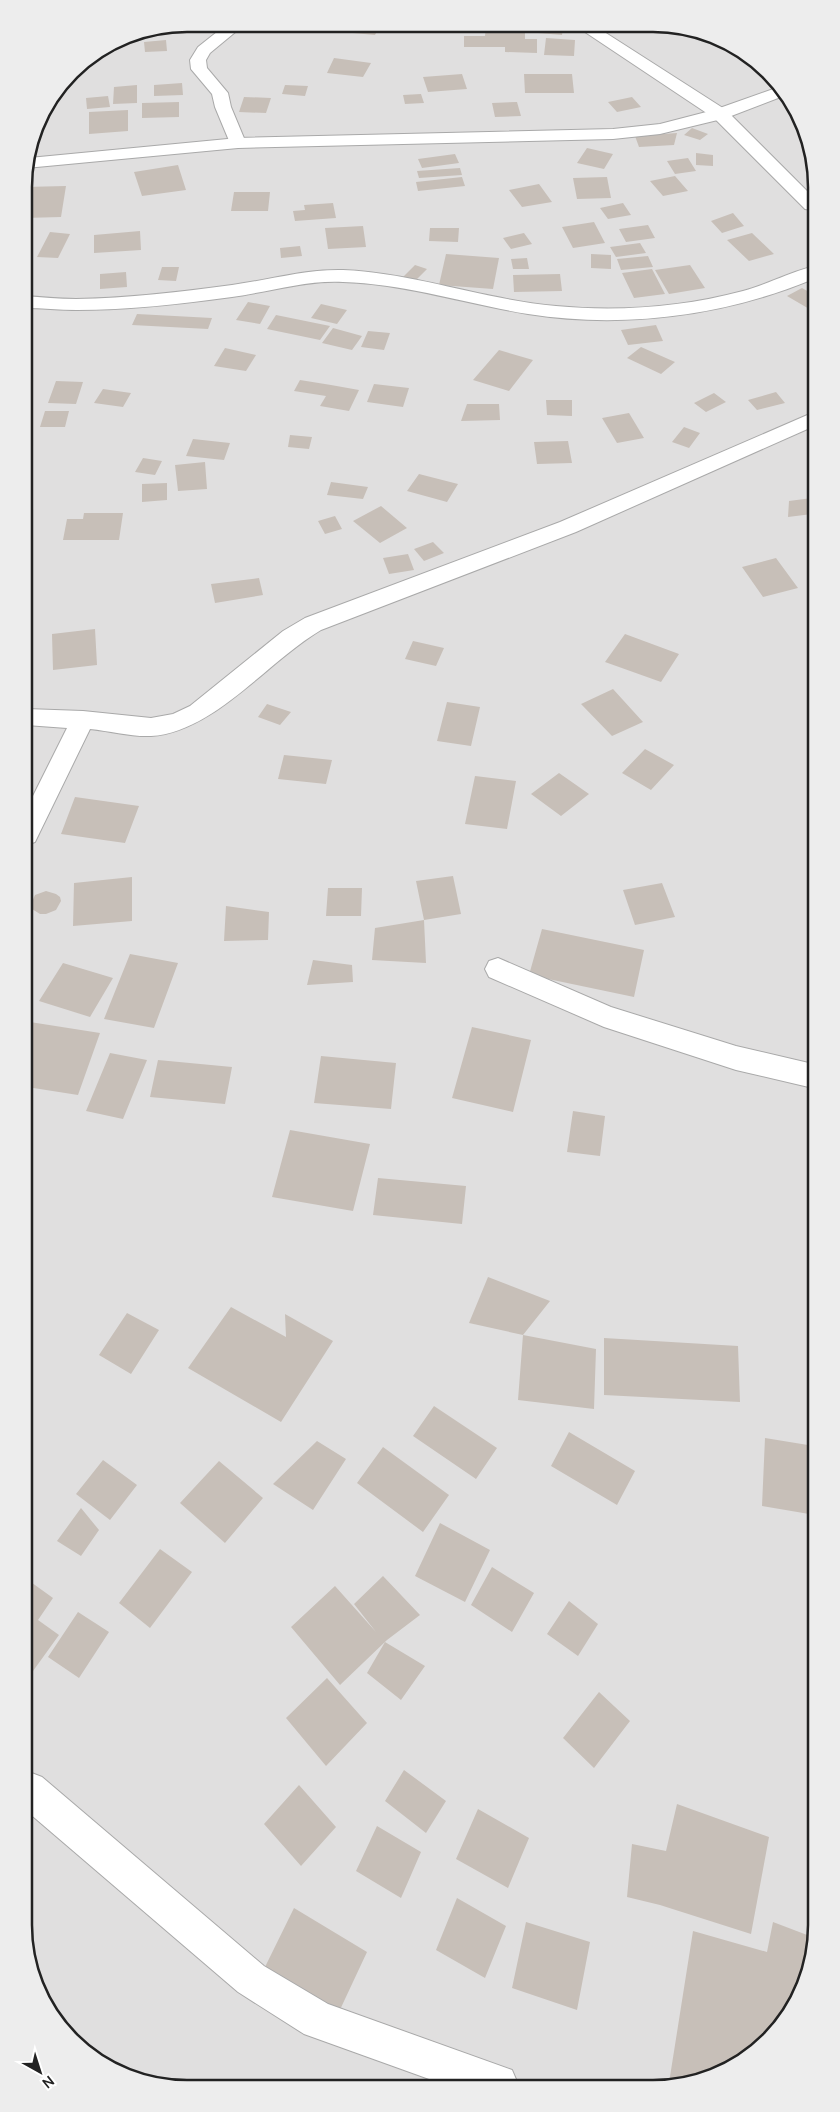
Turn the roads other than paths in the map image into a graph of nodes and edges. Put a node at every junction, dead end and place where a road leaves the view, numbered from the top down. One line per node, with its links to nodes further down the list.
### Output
1 (593, 32): 4 (street)
2 (226, 33): 5 (street)
3 (775, 93): 4 (street)
4 (720, 114): 5 (street); 7 (street)
5 (238, 143): 6 (street)
6 (35, 162)
7 (808, 203)
8 (808, 274): 9 (street)
9 (33, 302)
10 (808, 420): 12 (street)
11 (33, 718): 12 (street)
12 (83, 720): 13 (street)
13 (33, 822)
14 (498, 969): 15 (street)
15 (807, 1075)
16 (32, 1793): 17 (street)
17 (487, 2080)

